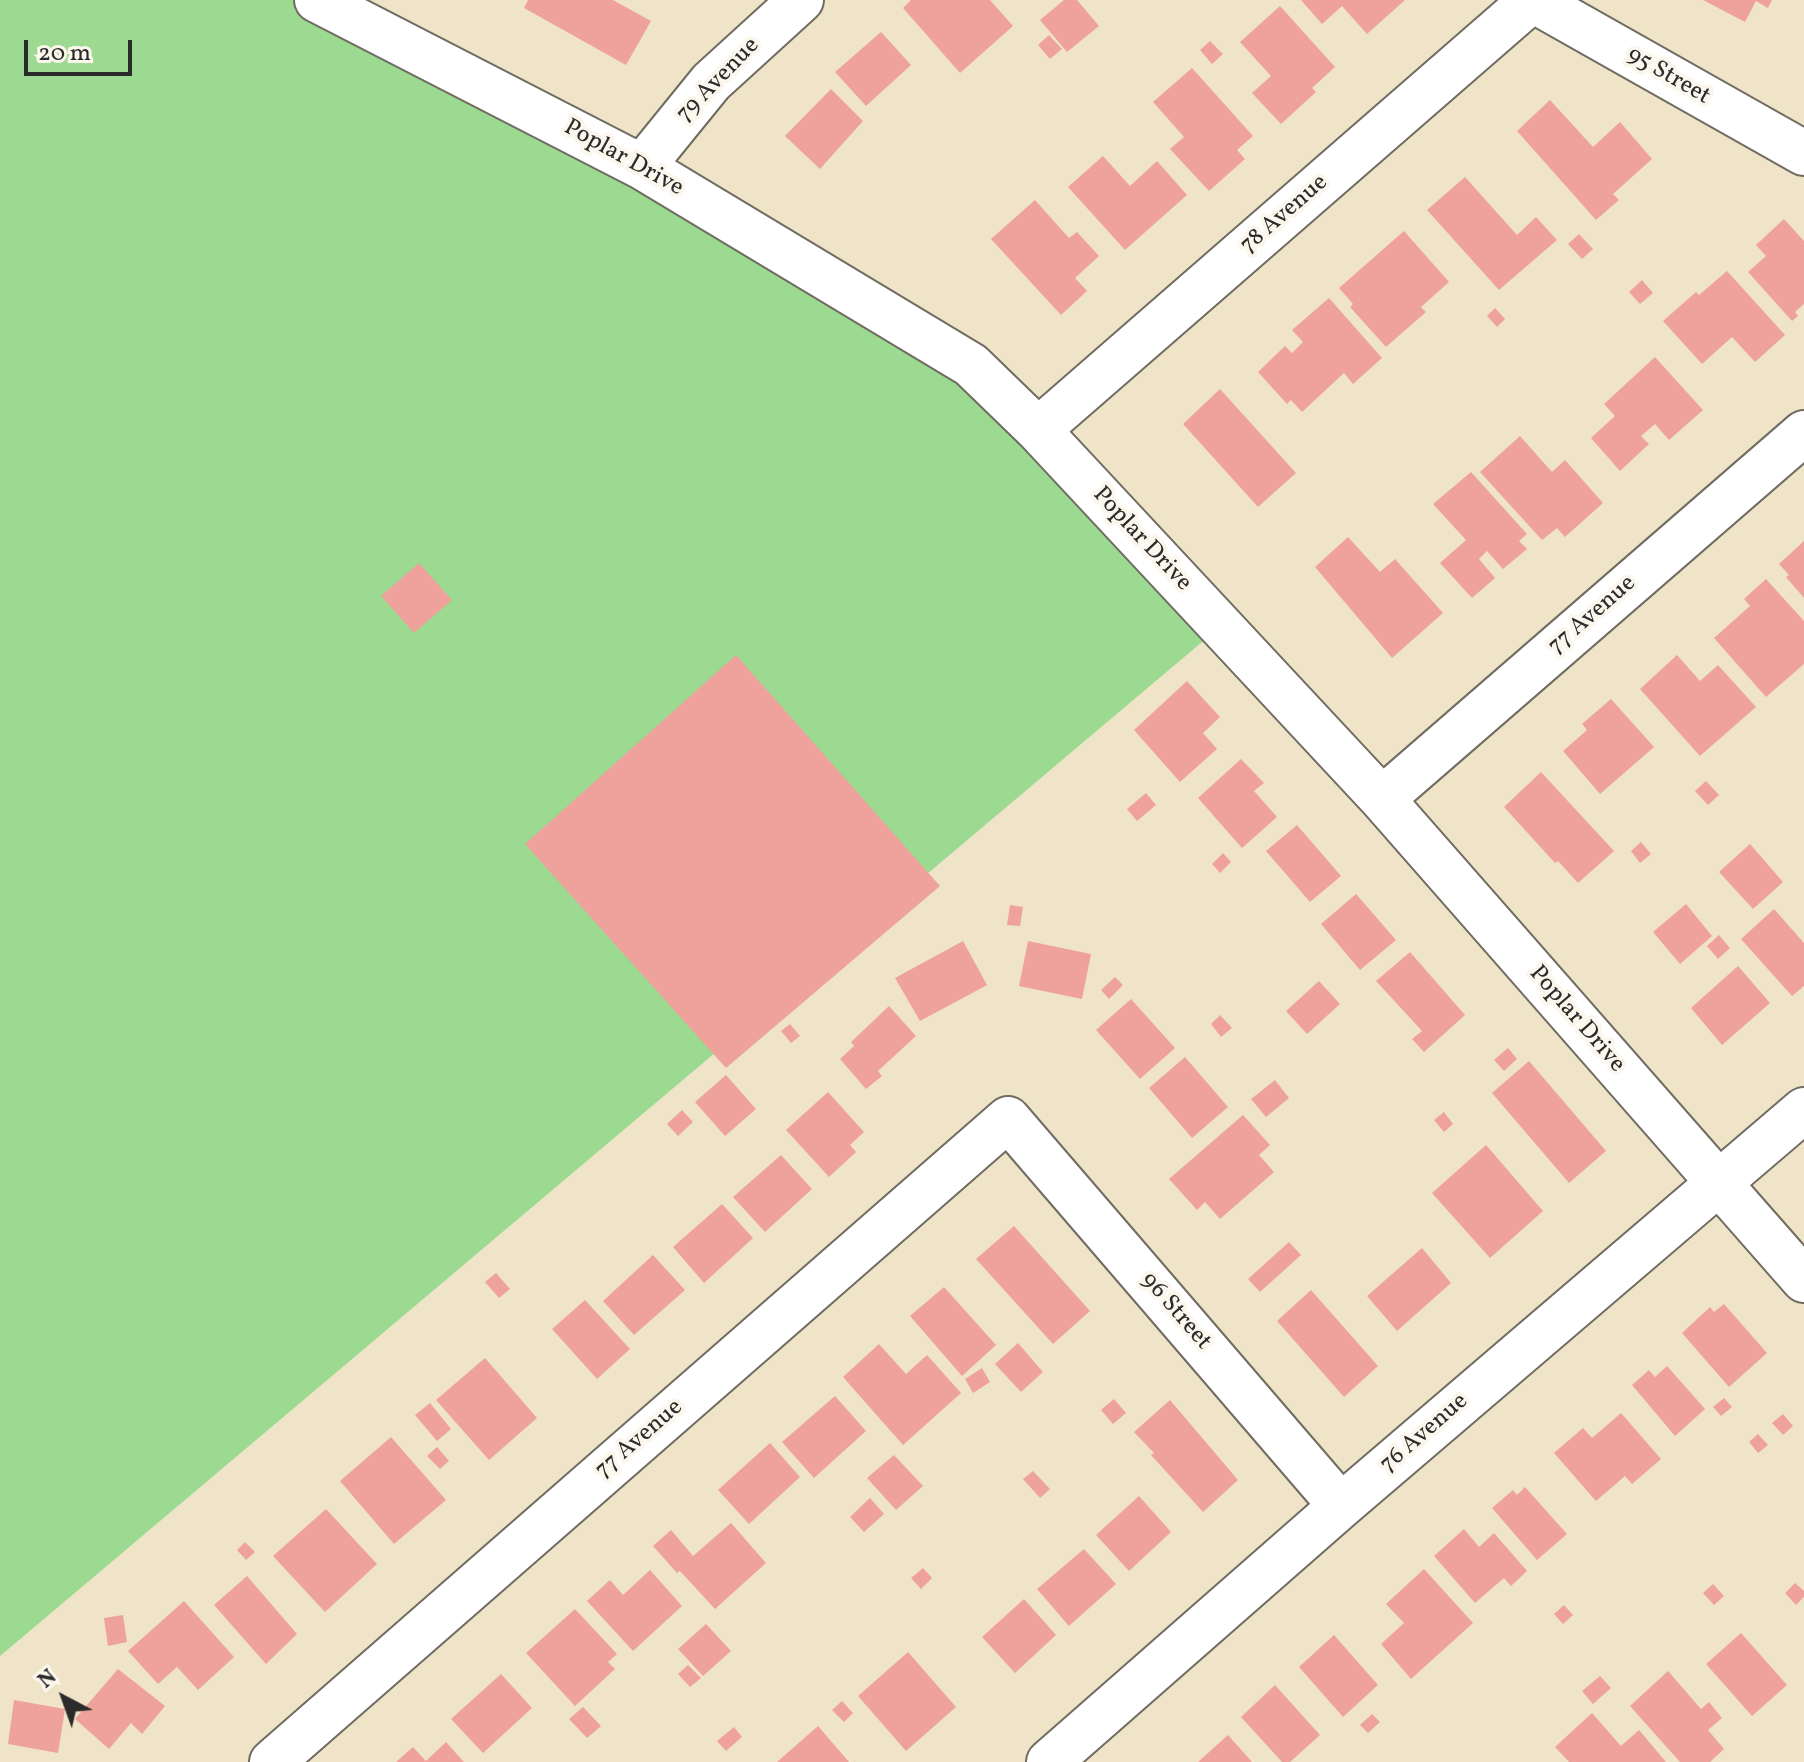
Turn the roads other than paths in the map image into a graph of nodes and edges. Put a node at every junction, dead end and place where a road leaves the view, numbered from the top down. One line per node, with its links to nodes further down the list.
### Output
1 (317, 0): 5 (street, Poplar Drive)
2 (801, 0): 5 (street, 79 Avenue)
3 (1533, 0): 4 (street, 95 Street); 6 (street, 78 Avenue)
4 (1804, 153)
5 (642, 167): 6 (street, Poplar Drive)
6 (1038, 430): 8 (street, Poplar Drive)
7 (1804, 433): 8 (street, 77 Avenue)
8 (1382, 799): 11 (street, Poplar Drive)
9 (1804, 1110): 11 (street, 76 Avenue)
10 (1008, 1119): 13 (street, 96 Street); 14 (street, 77 Avenue)
11 (1719, 1182): 12 (street, Poplar Drive); 13 (street, 76 Avenue)
12 (1804, 1280)
13 (1341, 1506): 15 (street, 76 Avenue)
14 (272, 1762)
15 (1049, 1762)

